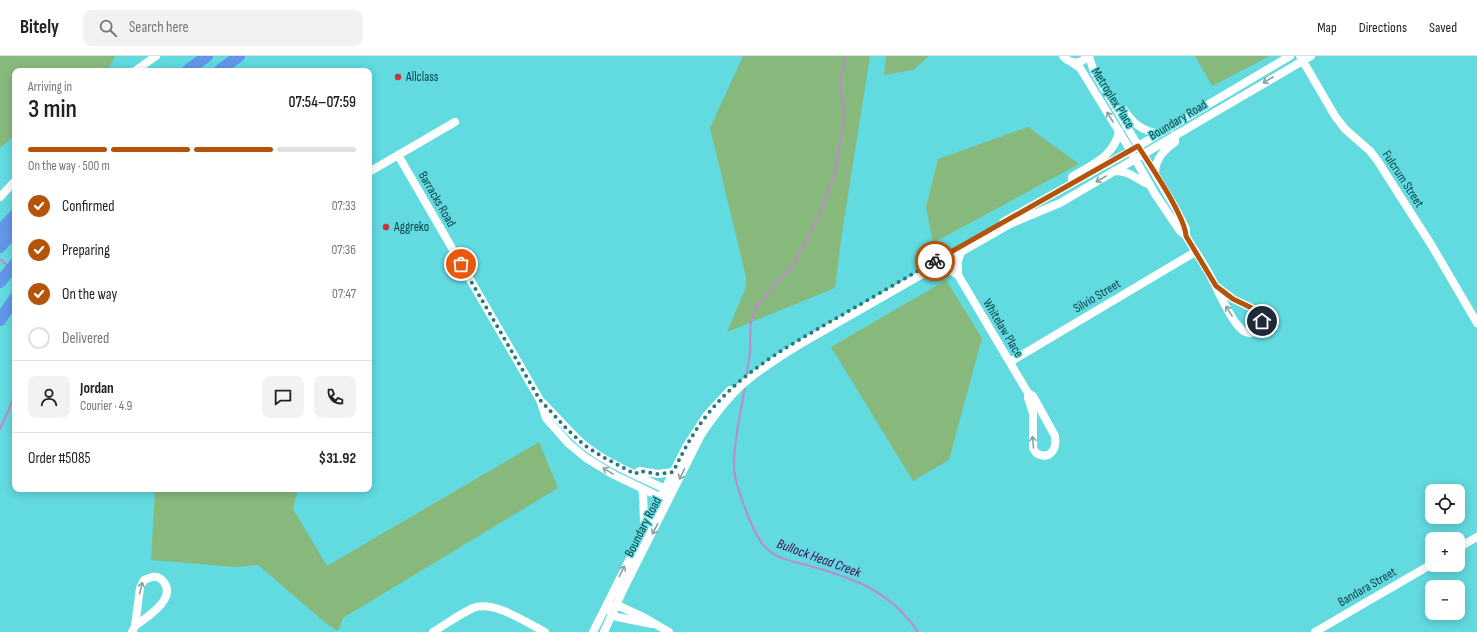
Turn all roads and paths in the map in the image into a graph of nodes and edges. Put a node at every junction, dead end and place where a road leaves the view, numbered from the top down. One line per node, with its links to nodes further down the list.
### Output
1 (156, 56): 10 (street)
2 (207, 56): 11 (highway)
3 (239, 56): 12 (highway)
4 (1063, 56): 9 (street, Metroplex Place)
5 (1088, 56): 9 (street); 13 (street, Metroplex Place)
6 (1290, 56): 16 (street, Boundary Road)
7 (1311, 56): 8 (street, Boundary Road)
8 (1301, 58): 17 (street, Boundary Road, one-way to 17); 43 (street, Fulcrum Street)
9 (1071, 62): 15 (street, Metroplex Place, one-way to 9)
10 (139, 68)
11 (191, 68)
12 (223, 68)
13 (1116, 108): 16 (street); 18 (street, Metroplex Place)
14 (455, 122): 21 (street)
15 (1119, 132): 19 (street, Metroplex Place); 26 (street)
16 (1158, 134): 18 (street, Boundary Road)
17 (1175, 135): 20 (street, Boundary Road); 25 (street)
18 (1138, 146): 19 (street, Boundary Road); 20 (street, Metroplex Place)
19 (1130, 151): 22 (street, Metroplex Place); 26 (street, Boundary Road)
20 (1144, 154): 22 (street, Boundary Road); 25 (street, Metroplex Place)
21 (398, 155): 23 (street); 47 (street, Barracks Road)
22 (1135, 159): 24 (street, Boundary Road); 28 (street, Metroplex Place)
23 (372, 170)
24 (1114, 171): 28 (street); 34 (street, Boundary Road, one-way to 34)
25 (1155, 172): 32 (street, Metroplex Place)
26 (1072, 183): 44 (street, Boundary Road)
27 (12, 184): 29 (street)
28 (1150, 185): 32 (street, Metroplex Place)
29 (0, 196)
30 (12, 221): 33 (highway)
31 (12, 232): 33 (highway)
32 (1186, 236): 35 (street)
33 (1, 241)
34 (961, 252): 36 (street, Boundary Road); 38 (street)
35 (1195, 252): 40 (street); 45 (street, Silvio Street)
36 (935, 266): 38 (street); 44 (street, Boundary Road)
37 (12, 268): 39 (highway)
38 (958, 275): 45 (street, Whitelaw Place)
39 (1, 281)
40 (1216, 286): 40 (street, one-way to 40)
41 (12, 302): 42 (highway)
42 (0, 320)
43 (1477, 322)
44 (801, 341): 48 (street, Boundary Road)
45 (1010, 362): 46 (street, Whitelaw Place)
46 (1028, 393): 46 (street, Whitelaw Place, one-way to 46)
47 (540, 400): 50 (street, Barracks Road); 51 (street, Barracks Road, one-way to 47)
48 (722, 402): 49 (street, Boundary Road); 54 (street, Boundary Road, one-way to 54)
49 (673, 472): 50 (street); 52 (street, Boundary Road)
50 (635, 474): 52 (street, Barracks Road)
51 (642, 489): 53 (street, Barracks Road); 55 (street)
52 (665, 489): 53 (street, Boundary Road); 54 (street)
53 (660, 497): 54 (street, Barracks Road); 55 (street, Boundary Road)
54 (670, 498): 59 (street, Boundary Road, one-way to 59)
55 (645, 526): 60 (street, Boundary Road, one-way to 55)
56 (1477, 537): 57 (street)
57 (1465, 544)
58 (1425, 568): 69 (street, Bandara Street)
59 (617, 606): 60 (street); 61 (street, Boundary Road); 62 (street)
60 (606, 607): 61 (street); 66 (street, Boundary Road)
61 (612, 615): 62 (street); 67 (street, Boundary Road)
62 (653, 624): 68 (street)
63 (134, 629): 63 (street, one-way to 63)
64 (433, 632): 65 (street)
65 (545, 632)
66 (593, 632)
67 (604, 632)
68 (669, 632)
69 (1315, 632)

